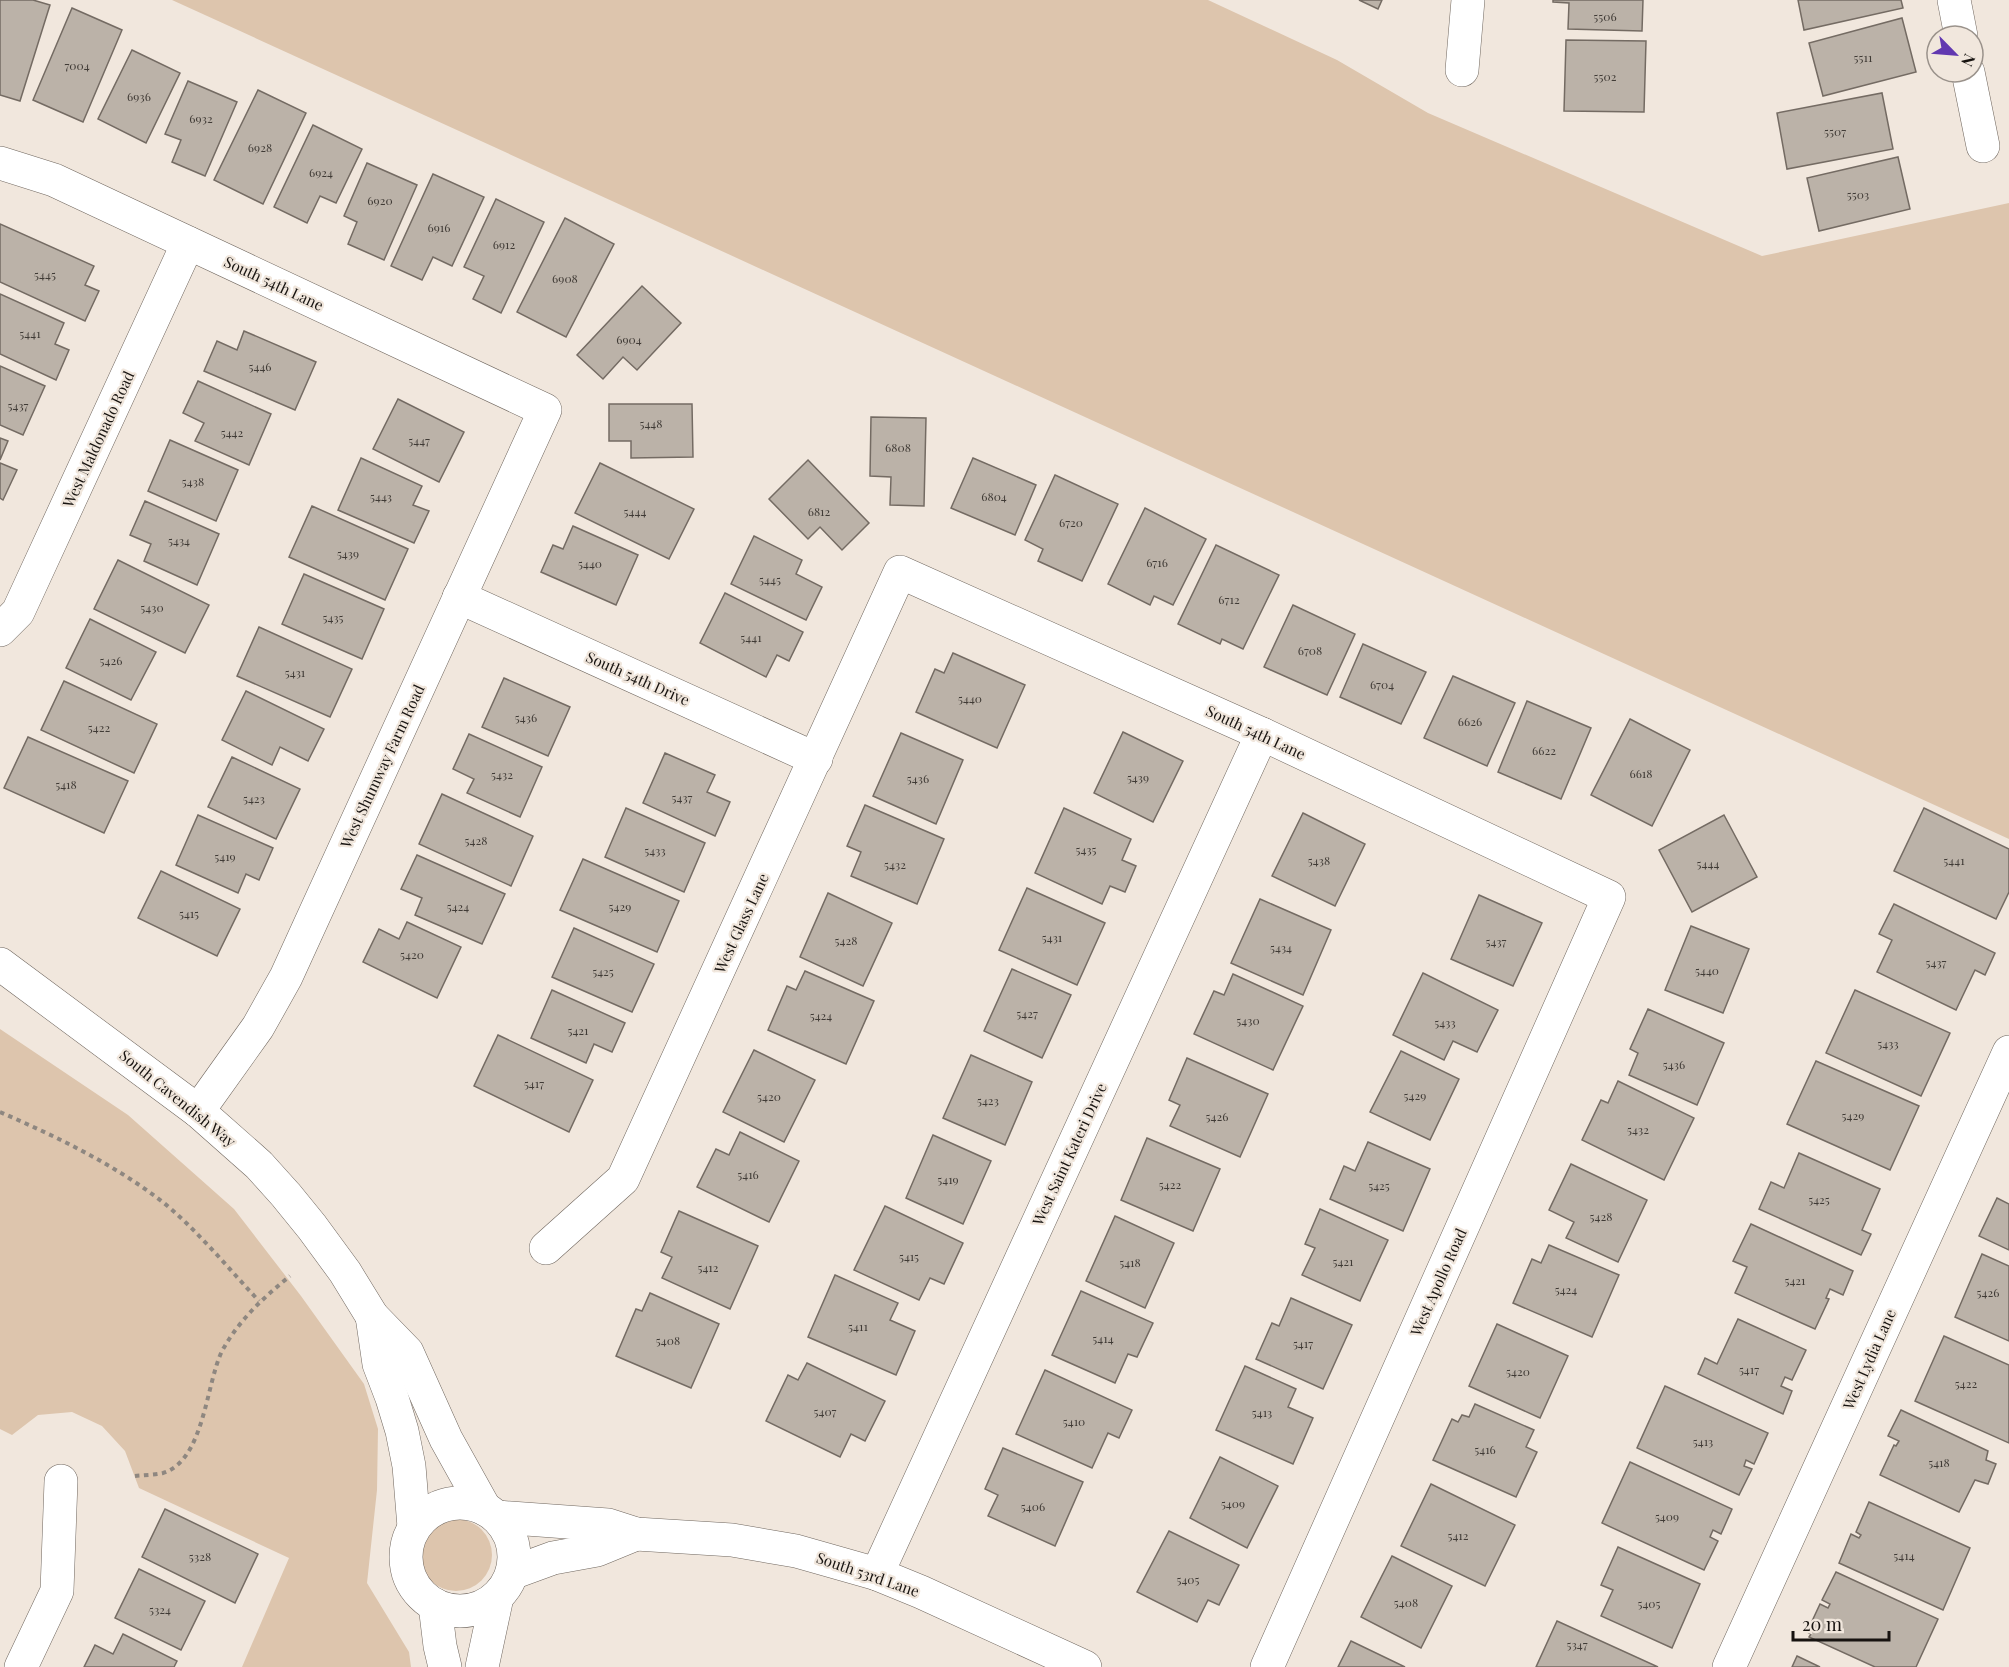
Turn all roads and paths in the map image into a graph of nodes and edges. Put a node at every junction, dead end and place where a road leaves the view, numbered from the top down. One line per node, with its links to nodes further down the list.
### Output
1 (1468, 0): 4 (street)
2 (1954, 0): 3 (street)
3 (1959, 24)
4 (1462, 70)
5 (1970, 84): 6 (street)
6 (1983, 146)
7 (0, 163): 8 (street, South 54th Lane)
8 (188, 243): 9 (street, South 54th Lane); 12 (street, West Maldonado Road)
9 (545, 410): 11 (street, West Shumway Farm Road)
10 (900, 572): 13 (street, South 54th Lane); 14 (street, West Glass Lane)
11 (459, 597): 14 (street, South 54th Drive); 18 (street, West Shumway Farm Road)
12 (0, 630)
13 (1262, 734): 15 (street, South 54th Lane); 29 (street, West Saint Kateri Drive)
14 (816, 759): 20 (street, West Glass Lane)
15 (1609, 897): 36 (street, West Apollo Road)
16 (0, 964): 18 (street, South Cavendish Way)
17 (2009, 1052): 37 (street, West Lydia Lane)
18 (198, 1111): 23 (street, South Cavendish Way)
19 (0, 1112): 22 (path)
20 (546, 1248)
21 (290, 1276): 22 (path)
22 (260, 1301): 24 (path)
23 (372, 1316): 26 (street, South Cavendish Way); 27 (street, South Cavendish Way)
24 (135, 1476)
25 (62, 1481): 32 (street)
26 (491, 1513): 27 (street, South 53rd Lane); 28 (street, South 53rd Lane); 30 (street)
27 (414, 1527): 31 (street)
28 (636, 1534): 29 (street, South 53rd Lane); 30 (street, South 53rd Lane)
29 (877, 1574): 35 (street, South 53rd Lane)
30 (504, 1585): 31 (street, South 53rd Lane); 34 (street)
31 (435, 1605): 33 (street)
32 (21, 1667)
33 (445, 1667)
34 (482, 1667)
35 (1085, 1667)
36 (1267, 1667)
37 (1729, 1667)

